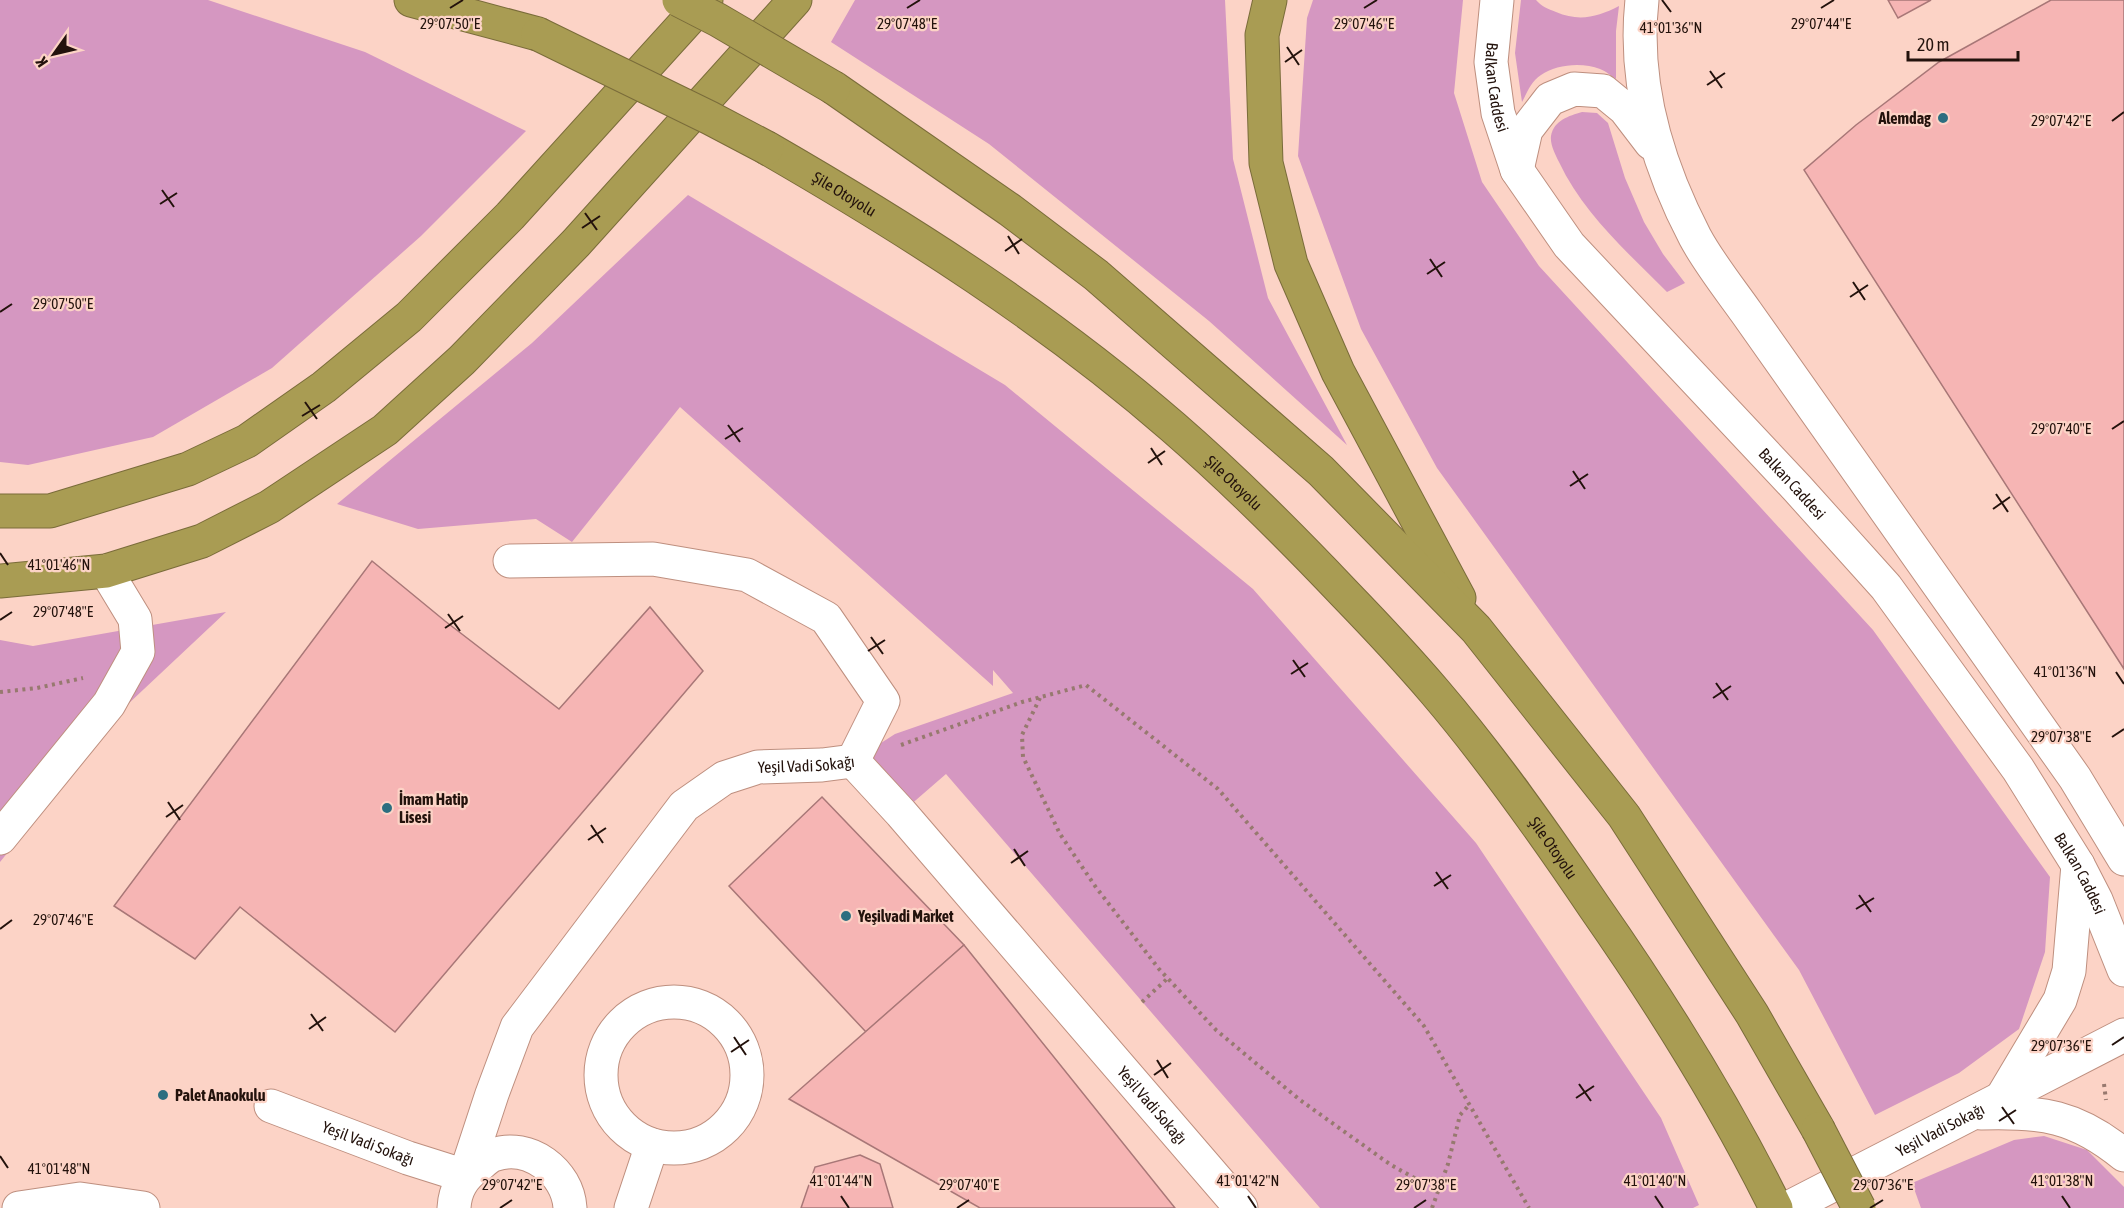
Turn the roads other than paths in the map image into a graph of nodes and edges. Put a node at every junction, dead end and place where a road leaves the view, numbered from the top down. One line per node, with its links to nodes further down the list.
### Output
1 (411, 0): 9 (highway)
2 (466, 0): 9 (highway, Şile Otoyolu)
3 (679, 0): 16 (highway, bridge)
4 (706, 0): 12 (highway)
5 (795, 0): 14 (highway)
6 (1270, 0): 16 (highway)
7 (1497, 0): 11 (street, Balkan Caddesi)
8 (1642, 0): 10 (street)
9 (538, 34): 34 (highway, Şile Otoyolu, bridge)
10 (1661, 156): 11 (street); 19 (street)
11 (1517, 170): 20 (street, Balkan Caddesi)
12 (0, 511)
13 (510, 561): 17 (street)
14 (106, 571): 15 (highway); 18 (street)
15 (0, 581)
16 (1476, 629): 36 (highway, bridge)
17 (853, 761): 27 (street, Yeşil Vadi Sokağı); 33 (street, Yeşil Vadi Sokağı)
18 (0, 838)
19 (2124, 860)
20 (2078, 865): 21 (street, Balkan Caddesi); 24 (street)
21 (2124, 970)
22 (2124, 1035): 24 (street, Yeşil Vadi Sokağı)
23 (271, 1106): 27 (street, Yeşil Vadi Sokağı)
24 (1989, 1106): 26 (street); 35 (street, Yeşil Vadi Sokağı)
25 (652, 1145): 25 (street); 32 (street)
26 (2124, 1155)
27 (465, 1176): 30 (street, Yeşil Vadi Sokağı); 31 (street)
28 (19, 1208): 29 (street)
29 (142, 1208)
30 (454, 1208)
31 (570, 1208)
32 (631, 1208)
33 (1241, 1208)
34 (1776, 1208)
35 (1788, 1208)
36 (1859, 1208)

